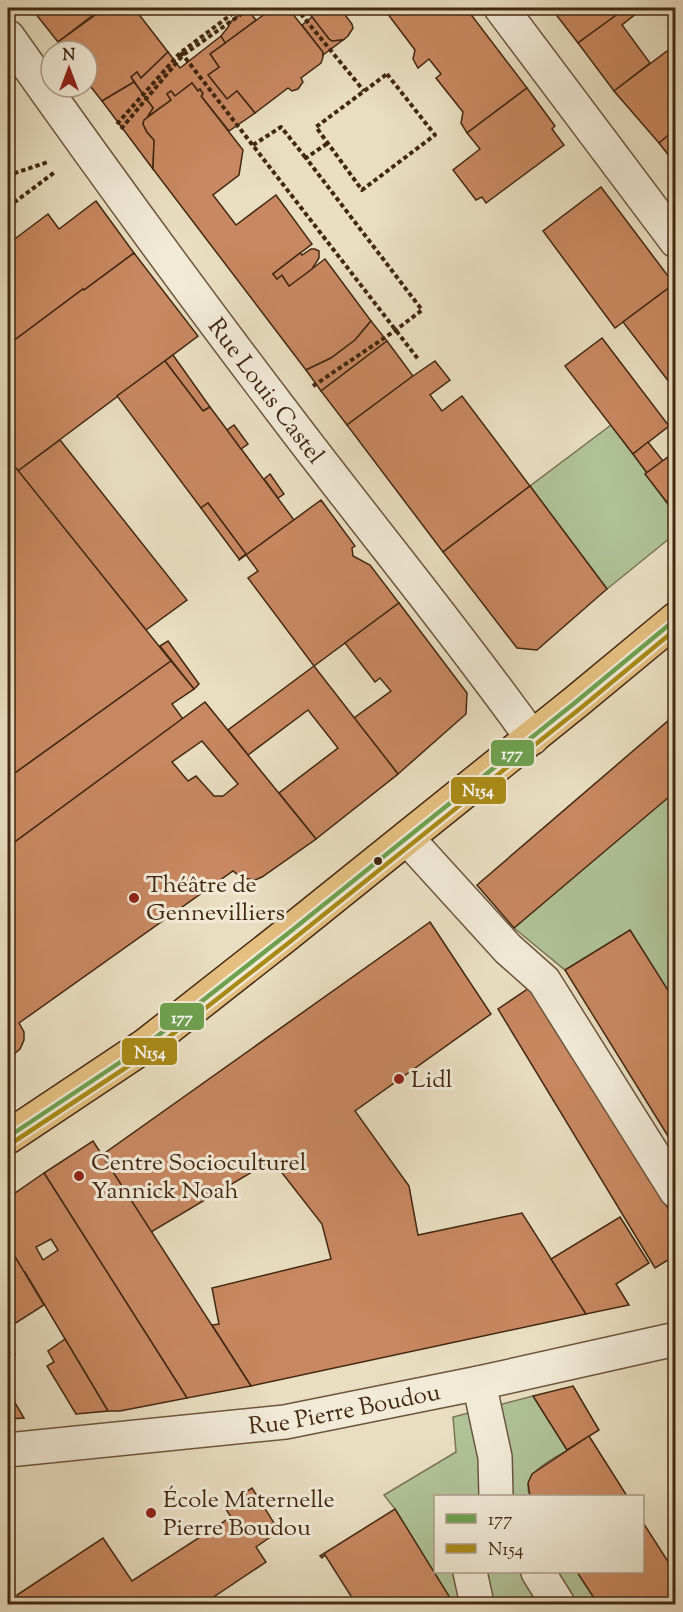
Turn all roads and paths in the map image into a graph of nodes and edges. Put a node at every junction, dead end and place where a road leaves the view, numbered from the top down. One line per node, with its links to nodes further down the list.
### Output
1 (240, 8): 6 (path)
2 (250, 8): 6 (path)
3 (296, 8): 7 (path)
4 (501, 8): 14 (street)
5 (8, 37): 10 (street, Rue Louis Castel)
6 (182, 54): 9 (path); 10 (path); 10 (path)
7 (364, 91): 8 (path); 8 (path)
8 (328, 143): 11 (path)
9 (253, 145): 11 (path); 15 (path)
10 (86, 147): 12 (path); 13 (path); 17 (street, Rue Louis Castel)
11 (306, 158): 15 (path)
12 (8, 173)
13 (8, 207)
14 (675, 241)
15 (396, 330): 16 (path); 17 (path)
16 (418, 358)
17 (281, 410): 19 (street, Rue Louis Castel)
18 (675, 619): 19 (main road)
19 (532, 738): 20 (main road)
20 (407, 838): 21 (main road); 22 (street)
21 (8, 1137)
22 (675, 1191)
23 (675, 1339): 24 (street, Rue Pierre Boudou)
24 (479, 1383): 25 (street, Rue Pierre Boudou); 26 (street)
25 (8, 1450)
26 (496, 1495)
27 (470, 1573): 29 (street)
28 (539, 1573): 30 (street)
29 (477, 1605)
30 (558, 1605)

